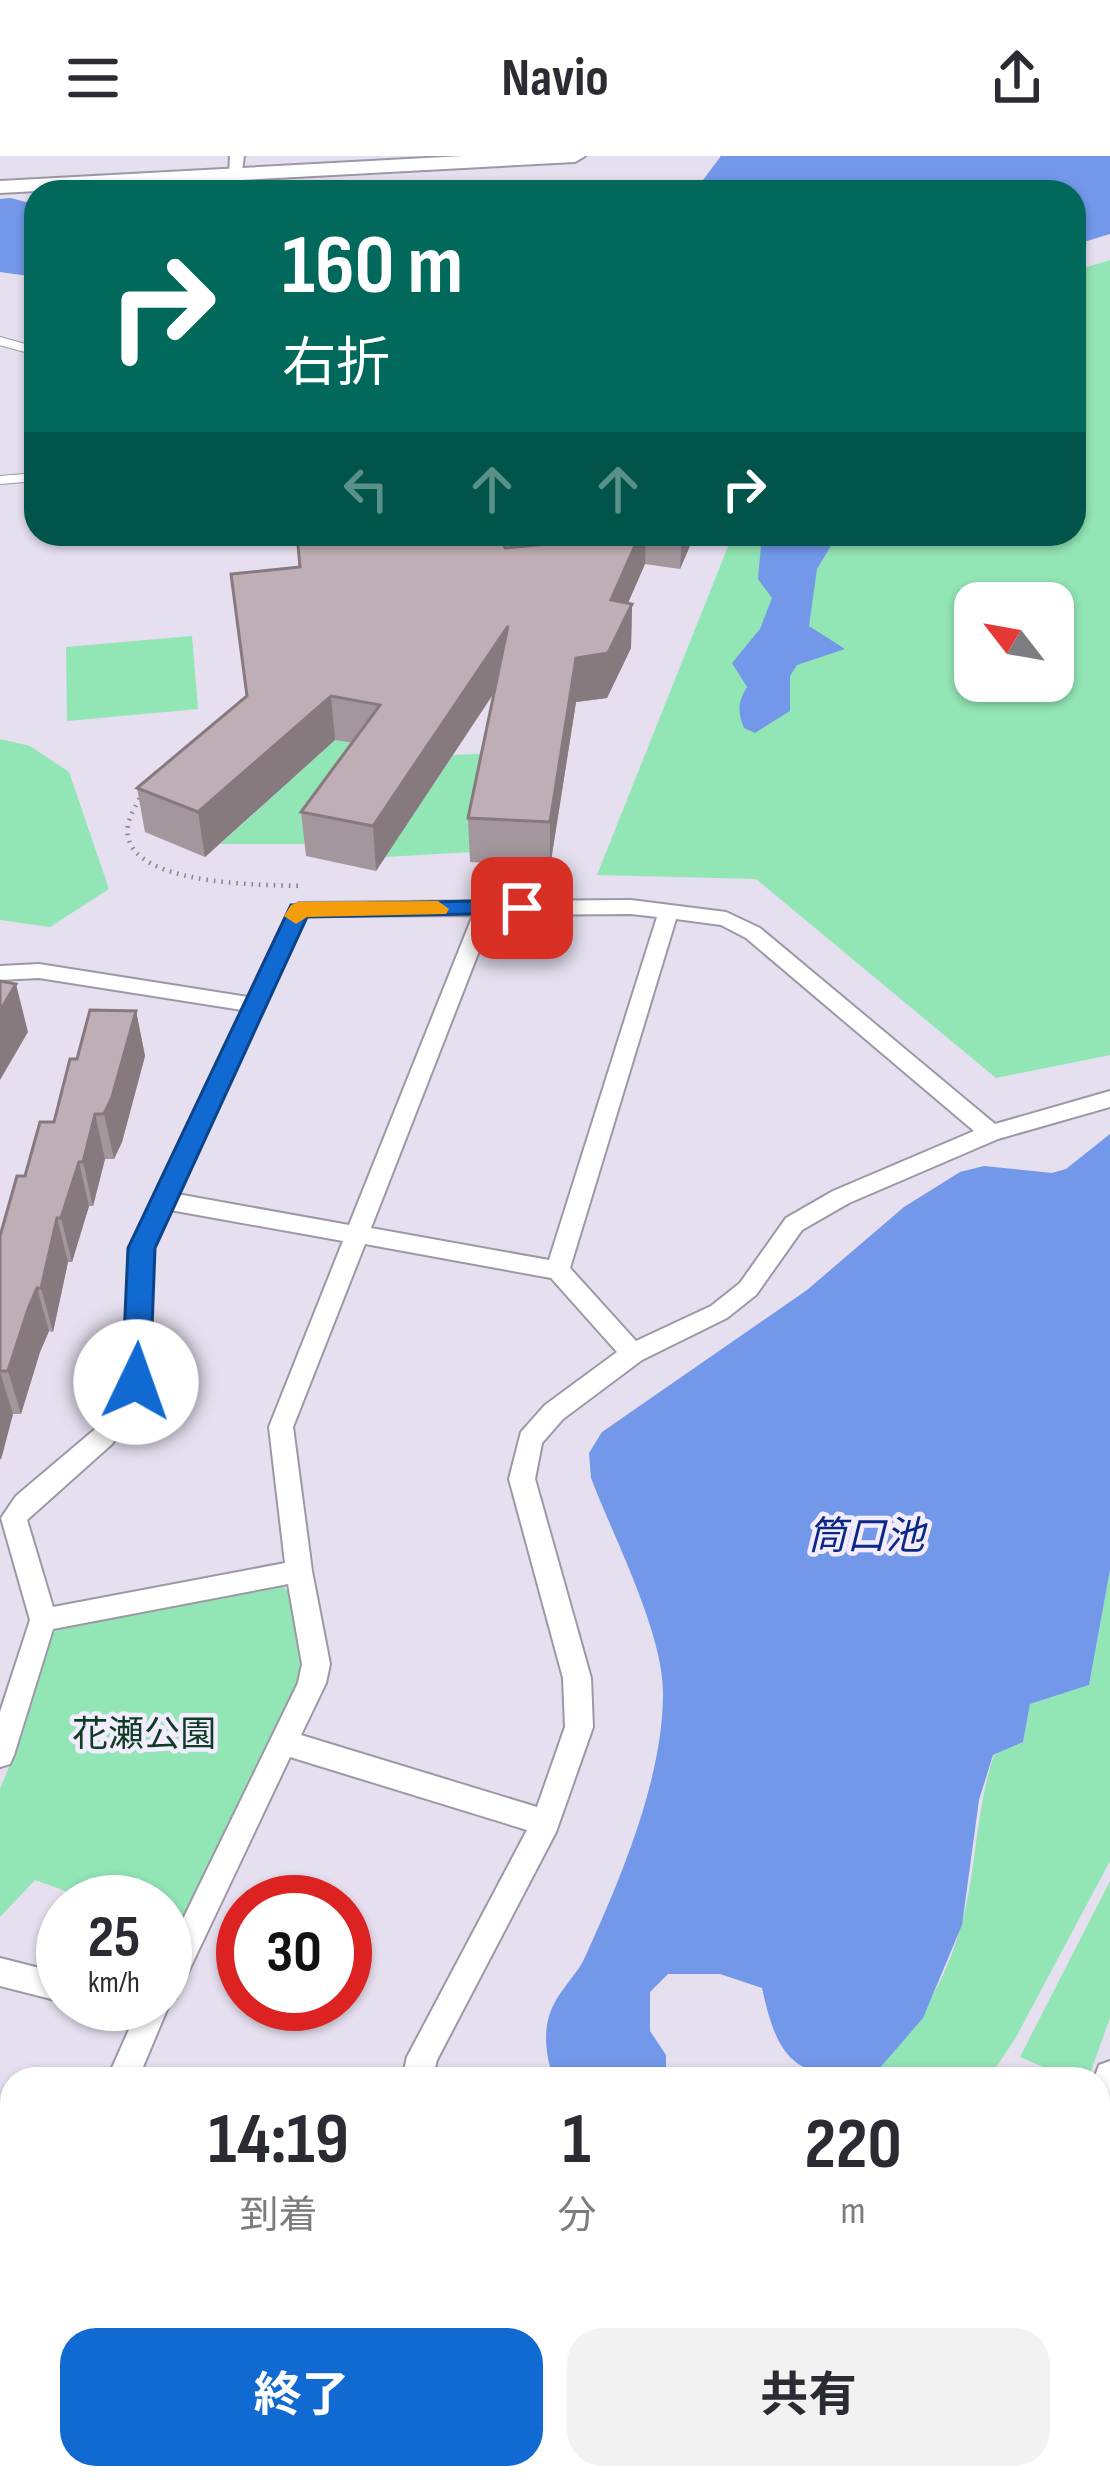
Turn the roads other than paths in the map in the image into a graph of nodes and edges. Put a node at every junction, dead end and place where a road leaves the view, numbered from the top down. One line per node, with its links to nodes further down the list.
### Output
1 (575, 156): 2 (street)
2 (236, 166): 3 (street)
3 (86, 180)
4 (487, 898): 5 (street); 7 (street); 11 (street)
5 (669, 910): 9 (street); 12 (street)
6 (0, 974): 7 (street)
7 (254, 1005): 10 (street)
8 (1110, 1099): 9 (street)
9 (991, 1133): 13 (street)
10 (162, 1201): 11 (street); 15 (street)
11 (358, 1233): 12 (street); 14 (street)
12 (558, 1270): 13 (street)
13 (633, 1353): 18 (street)
14 (298, 1571): 15 (street); 16 (street)
15 (43, 1620): 17 (street)
16 (285, 1744): 18 (street); 19 (street)
17 (0, 1755)
18 (547, 1823): 24 (street)
19 (192, 1934)
20 (0, 1972): 21 (street)
21 (36, 1981)
22 (145, 2031): 23 (street)
23 (128, 2067)
24 (422, 2067)

